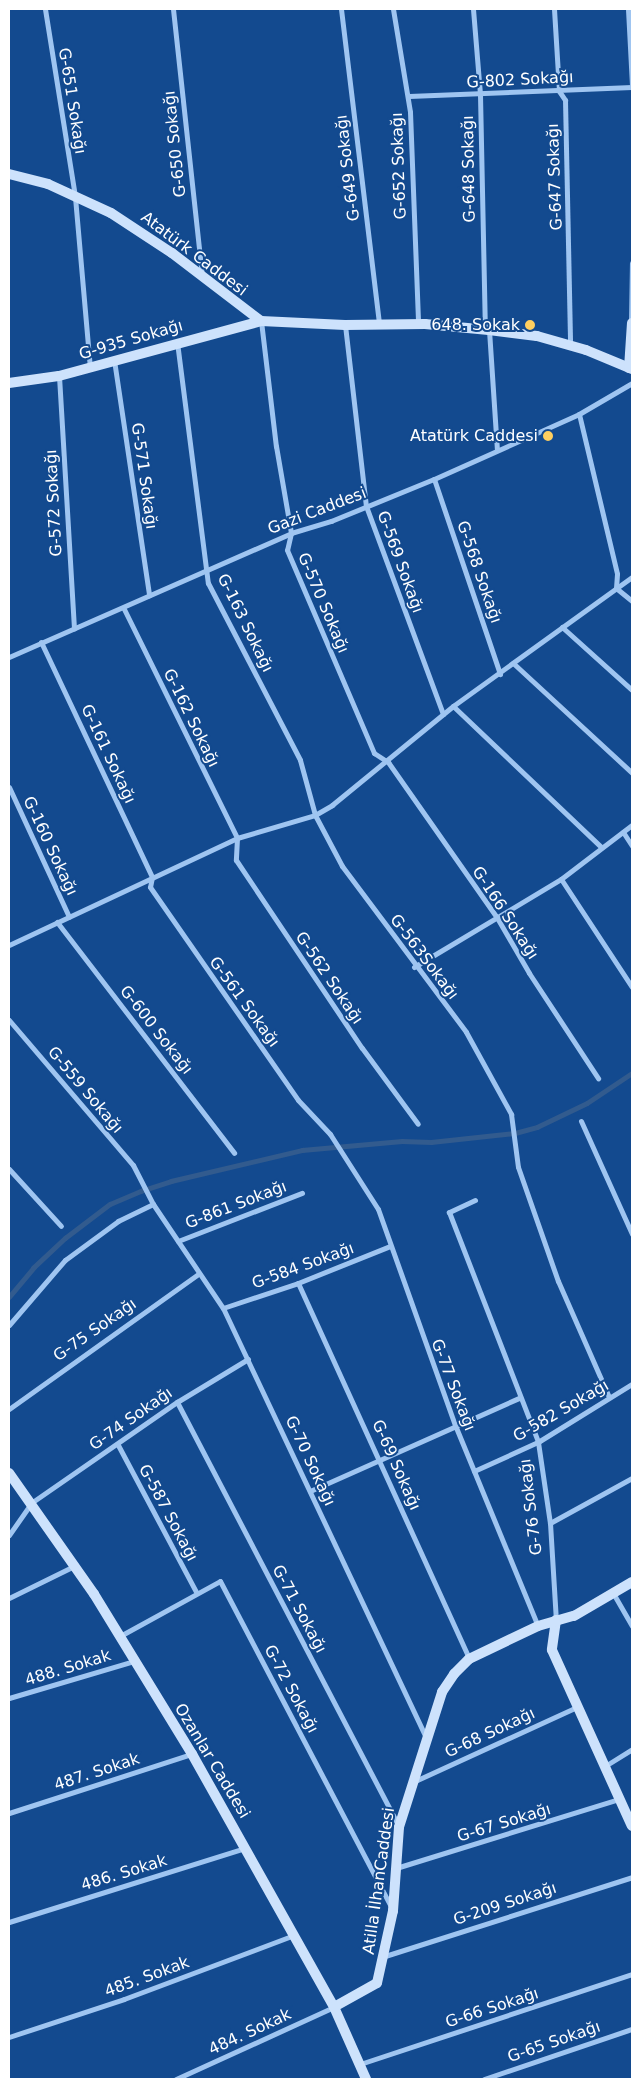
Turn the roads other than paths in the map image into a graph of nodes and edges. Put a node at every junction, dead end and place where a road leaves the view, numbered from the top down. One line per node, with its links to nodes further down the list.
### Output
1 (45, 9): 13 (street, G-651 Sokağı)
2 (173, 9): 15 (street, G-650 Sokağı)
3 (341, 9): 20 (street, G-649 Sokağı)
4 (392, 9): 11 (street, G-652 Sokağı)
5 (473, 9): 10 (street, G-648 Sokağı)
6 (554, 9): 9 (street, G-647 Sokağı)
7 (628, 9): 8 (street)
8 (632, 86): 9 (street, G-802 Sokağı)
9 (559, 91): 10 (street, G-802 Sokağı); 23 (street, G-647 Sokağı)
10 (480, 95): 11 (street, G-802 Sokağı); 21 (street, G-648 Sokağı)
11 (409, 96): 18 (street, G-652 Sokağı)
12 (9, 174): 13 (street, Atatürk Caddesi)
13 (75, 196): 15 (street, Atatürk Caddesi); 25 (street)
14 (632, 263): 17 (street)
15 (202, 277): 16 (street, Atatürk Caddesi)
16 (261, 321): 19 (street); 22 (street, G-935 Sokağı); 34 (street, G-570 Sokağı)
17 (632, 323): 26 (street)
18 (418, 324): 20 (street); 21 (street)
19 (345, 325): 20 (street); 33 (street, G-569 Sokağı)
20 (379, 325)
21 (487, 330): 23 (street); 31 (street, G-648 Sokağı)
22 (177, 342): 24 (street, G-935 Sokağı); 35 (street, G-163 Sokağı)
23 (570, 346): 26 (street)
24 (114, 360): 25 (street, G-935 Sokağı); 38 (street, G-571 Sokağı)
25 (90, 368): 27 (street, G-935 Sokağı)
26 (631, 368)
27 (59, 376): 29 (street, G-935 Sokağı); 42 (street, G-572 Sokağı)
28 (632, 383): 30 (street, Gazi Caddesi)
29 (9, 384)
30 (579, 414): 31 (street, Gazi Caddesi); 37 (street)
31 (497, 449): 32 (street, Gazi Caddesi)
32 (434, 479): 33 (street, Gazi Caddesi); 46 (street, G-568 Sokağı)
33 (366, 506): 34 (street, Gazi Caddesi); 49 (street, G-569 Sokağı)
34 (291, 534): 35 (street, Gazi Caddesi); 50 (street, G-570 Sokağı)
35 (207, 572): 38 (street, Gazi Caddesi); 53 (street, G-163 Sokağı)
36 (632, 577): 37 (street)
37 (616, 588): 39 (street); 41 (street)
38 (149, 595): 40 (street, Gazi Caddesi)
39 (632, 601)
40 (124, 609): 42 (street, Gazi Caddesi); 56 (street, G-162 Sokağı)
41 (562, 627): 45 (street); 47 (street)
42 (74, 629): 43 (street, Gazi Caddesi)
43 (41, 642): 44 (street, Gazi Caddesi); 59 (street, G-161 Sokağı)
44 (9, 657)
45 (513, 663): 46 (street); 51 (street)
46 (500, 674): 48 (street)
47 (632, 690)
48 (453, 706): 49 (street); 58 (street)
49 (443, 714): 50 (street)
50 (388, 762): 53 (street); 61 (street, G-166 Sokağı)
51 (632, 773)
52 (9, 787): 62 (street, G-160 Sokağı)
53 (315, 816): 56 (street); 65 (street, G-563Sokağı)
54 (632, 826): 55 (street)
55 (623, 832): 57 (street); 58 (street)
56 (237, 838): 59 (street); 70 (street, G-562 Sokağı)
57 (632, 846)
58 (601, 847): 60 (street)
59 (152, 877): 62 (street); 72 (street, G-561 Sokağı)
60 (561, 879): 61 (street); 66 (street)
61 (496, 916): 65 (street); 68 (street, G-166 Sokağı)
62 (69, 917): 63 (street)
63 (57, 922): 64 (street); 71 (street, G-600 Sokağı)
64 (9, 945)
65 (414, 967): 87 (street, G-563Sokağı)
66 (632, 987)
67 (9, 1020): 76 (street, G-559 Sokağı)
68 (598, 1078)
69 (581, 1121): 78 (street)
70 (418, 1124)
71 (234, 1153)
72 (344, 1156): 80 (street, G-77 Sokağı)
73 (9, 1169): 77 (street)
74 (302, 1193): 79 (street, G-861 Sokağı)
75 (475, 1200): 88 (street, G-76 Sokağı)
76 (153, 1204): 79 (street, G-70 Sokağı); 84 (street)
77 (61, 1226)
78 (632, 1234)
79 (178, 1241): 81 (street, G-70 Sokağı)
80 (390, 1246): 82 (street, G-584 Sokağı); 91 (street, G-77 Sokağı)
81 (198, 1274): 83 (street, G-70 Sokağı); 90 (street, G-75 Sokağı)
82 (298, 1283): 83 (street, G-584 Sokağı); 94 (street, G-69 Sokağı)
83 (223, 1308): 85 (street, G-70 Sokağı)
84 (9, 1325)
85 (248, 1359): 89 (street, G-74 Sokağı); 98 (street, G-70 Sokağı)
86 (632, 1384): 87 (street, G-582 Sokağı)
87 (609, 1397): 92 (street, G-582 Sokağı)
88 (519, 1398): 91 (street); 92 (street, G-76 Sokağı)
89 (177, 1402): 93 (street, G-74 Sokağı); 123 (street, G-71 Sokağı)
90 (9, 1409)
91 (455, 1425): 94 (street); 95 (street, G-77 Sokağı)
92 (538, 1442): 95 (street, G-582 Sokağı); 100 (street, G-76 Sokağı)
93 (118, 1445): 99 (street, G-74 Sokağı); 104 (street, G-587 Sokağı)
94 (380, 1458): 98 (street); 111 (street, G-69 Sokağı)
95 (474, 1471): 108 (street, G-77 Sokağı)
96 (9, 1472): 99 (street, Ozanlar Caddesi)
97 (632, 1478): 100 (street)
98 (310, 1491): 115 (street, G-70 Sokağı)
99 (31, 1502): 101 (street); 102 (street, Ozanlar Caddesi)
100 (550, 1524): 107 (street, G-76 Sokağı)
101 (9, 1535)
102 (74, 1566): 106 (street); 110 (street, Ozanlar Caddesi)
103 (632, 1582): 105 (street, Atilla İlhanCaddesi)
104 (196, 1592): 110 (street, G-72 Sokağı); 127 (street, G-72 Sokağı)
105 (613, 1593): 107 (street, Atilla İlhanCaddesi); 109 (street)
106 (9, 1598)
107 (556, 1620): 108 (street, Atilla İlhanCaddesi); 114 (street, G-76 Sokağı)
108 (538, 1626): 111 (street, Atilla İlhanCaddesi)
109 (632, 1626)
110 (119, 1636): 112 (street, Ozanlar Caddesi)
111 (469, 1659): 115 (street, Atilla İlhanCaddesi)
112 (135, 1661): 113 (street, 488. Sokak); 117 (street, Ozanlar Caddesi)
113 (9, 1698)
114 (577, 1707): 118 (street, G-76 Sokağı); 119 (street, G-68 Sokağı)
115 (427, 1739): 119 (street, Atilla İlhanCaddesi)
116 (632, 1749): 118 (street)
117 (192, 1754): 121 (street, 487. Sokak); 124 (street, Ozanlar Caddesi)
118 (605, 1766): 120 (street, G-76 Sokağı)
119 (412, 1782): 123 (street, Atilla İlhanCaddesi)
120 (619, 1799): 122 (street, G-76 Sokağı); 125 (street, G-67 Sokağı)
121 (9, 1813)
122 (632, 1826)
123 (399, 1827): 125 (street, Atilla İlhanCaddesi)
124 (246, 1848): 128 (street, 486. Sokak); 129 (street, Ozanlar Caddesi)
125 (396, 1868): 127 (street, Atilla İlhanCaddesi)
126 (632, 1877): 130 (street, G-209 Sokağı)
127 (393, 1911): 130 (street, Atilla İlhanCaddesi)
128 (9, 1922)
129 (292, 1936): 132 (street, Ozanlar Caddesi); 134 (street, 485. Sokak)
130 (385, 1956): 132 (street, Atilla İlhanCaddesi)
131 (632, 1974): 135 (street, G-66 Sokağı)
132 (334, 2007): 135 (street, Ozanlar Caddesi); 136 (street, 484. Sokak)
133 (632, 2029): 138 (street, G-65 Sokağı)
134 (9, 2037)
135 (359, 2064): 137 (street, Ozanlar Caddesi)
136 (180, 2079)
137 (366, 2079)
138 (484, 2079)

